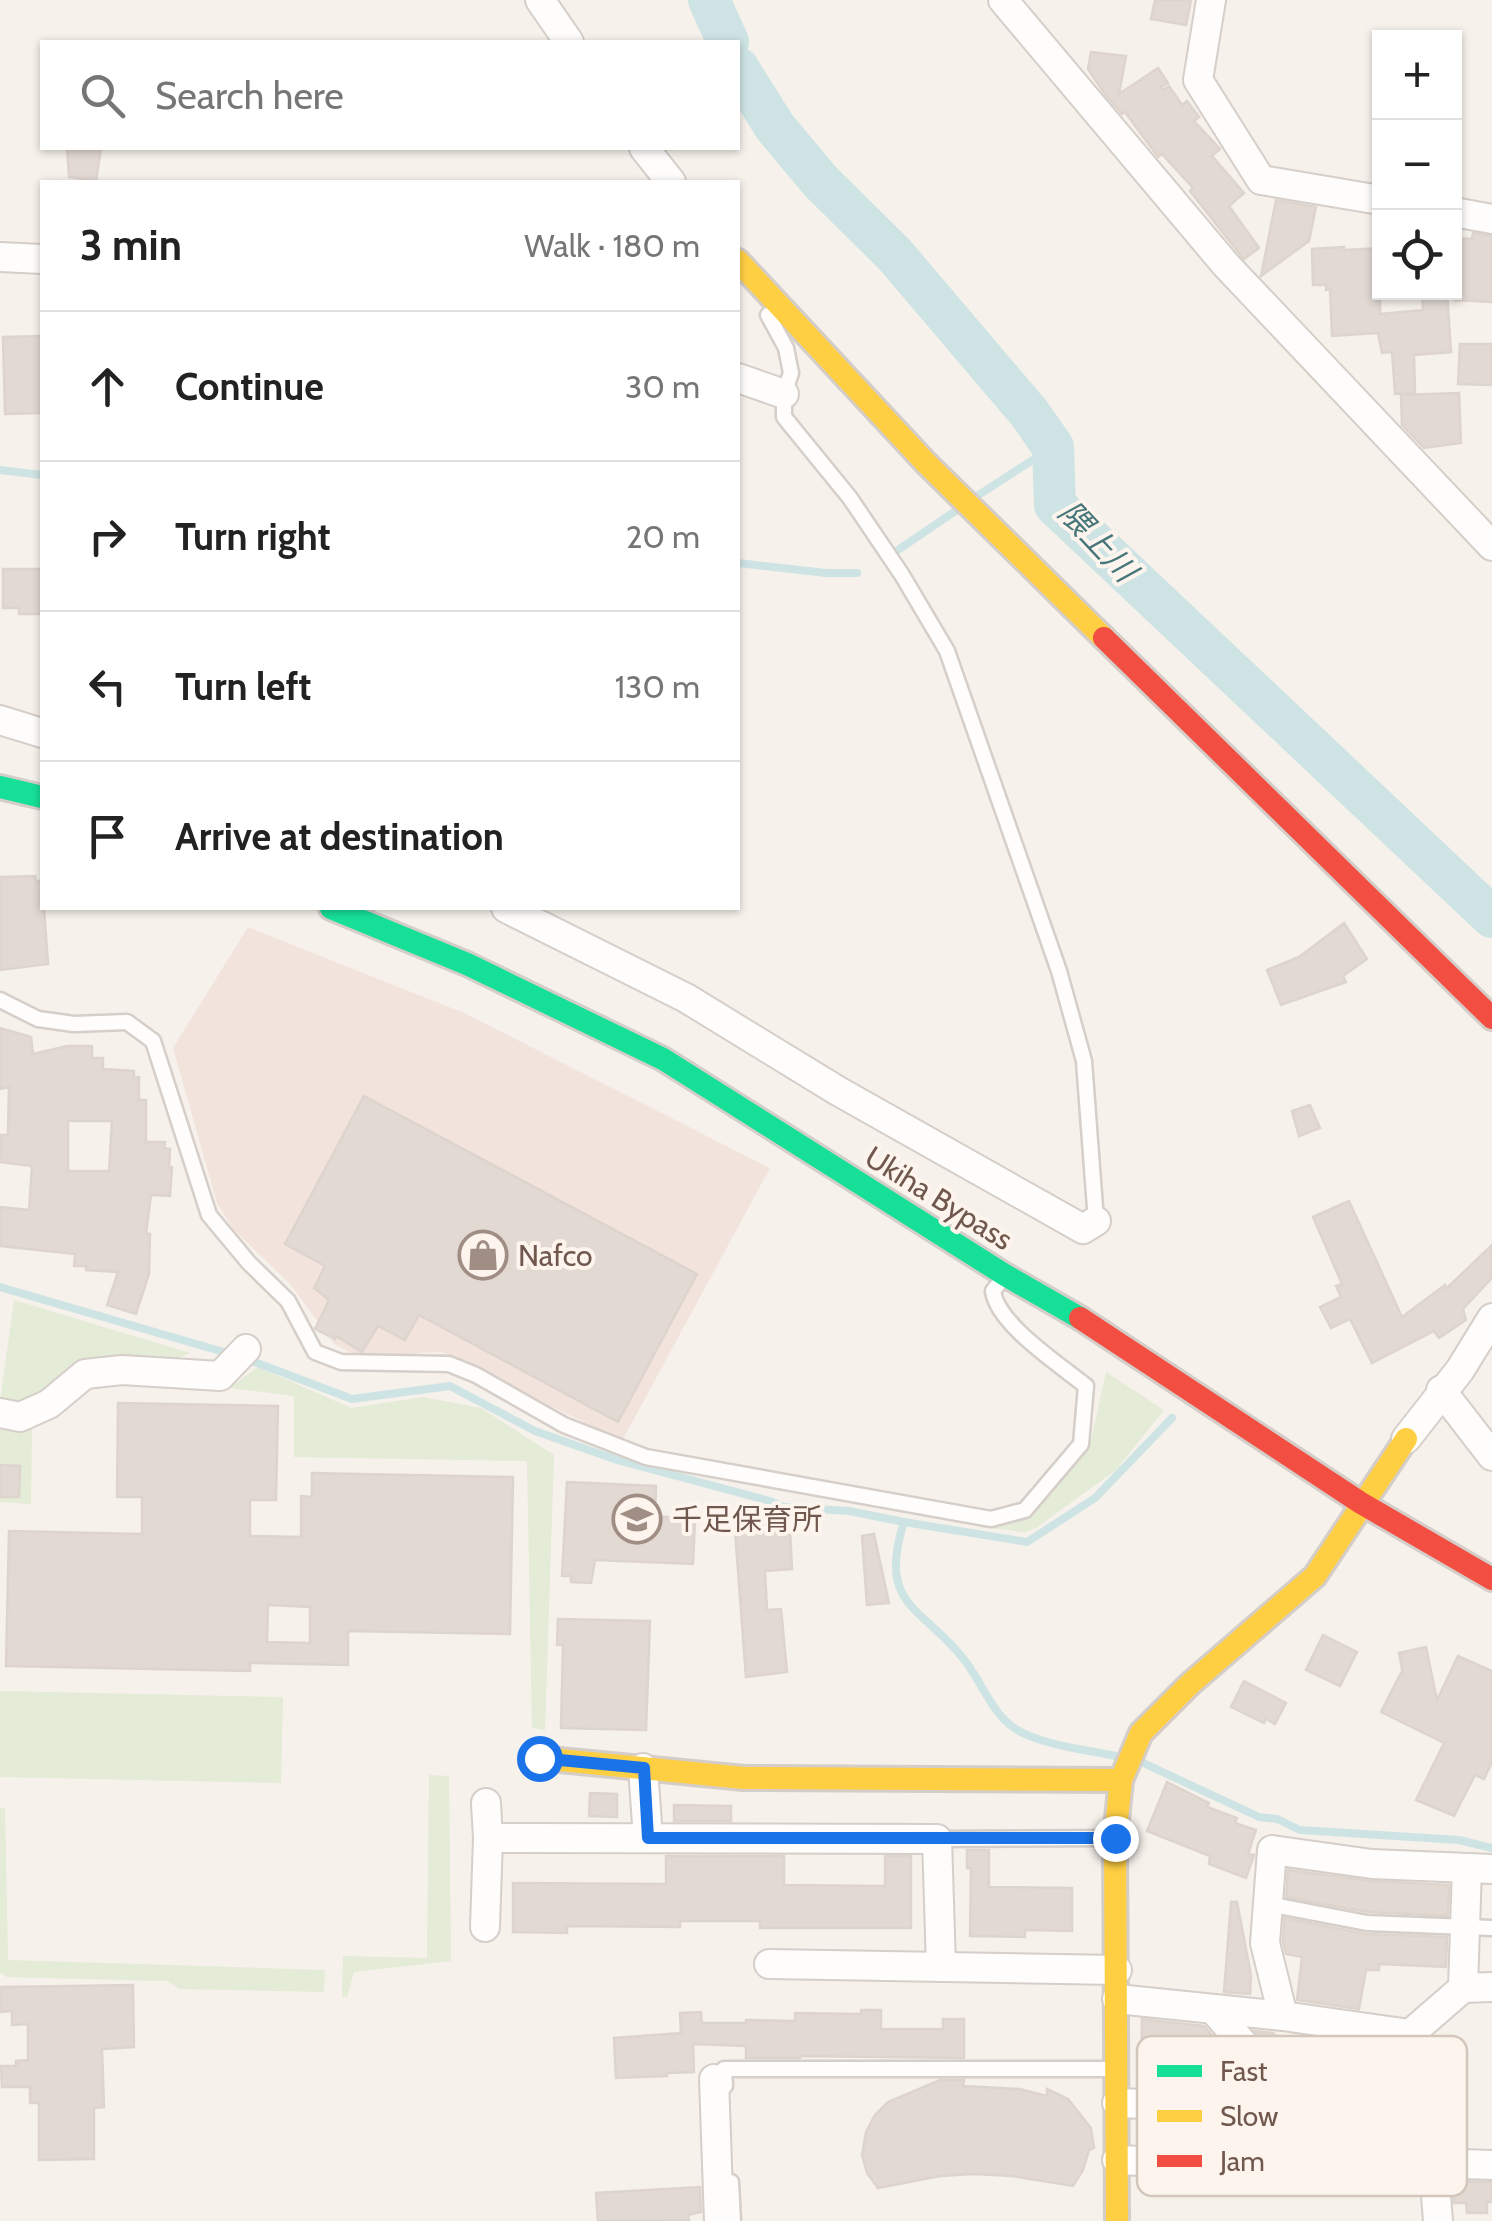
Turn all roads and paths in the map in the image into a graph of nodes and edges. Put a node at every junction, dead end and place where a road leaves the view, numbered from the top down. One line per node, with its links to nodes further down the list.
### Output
1 (540, 0): 4 (street)
2 (1003, 0): 16 (street)
3 (1211, 0): 7 (street)
4 (568, 40)
5 (646, 150): 6 (street)
6 (669, 180)
7 (1372, 199)
8 (1462, 213): 9 (street)
9 (1492, 218)
10 (0, 256): 11 (street)
11 (40, 259)
12 (740, 263): 13 (main road)
13 (763, 290): 15 (lane); 24 (main road)
14 (740, 379): 15 (street)
15 (784, 394): 25 (lane)
16 (1492, 546)
17 (0, 720): 18 (street)
18 (40, 732)
19 (0, 787): 20 (main road)
20 (40, 797)
21 (336, 910): 26 (main road, Ukiha Bypass)
22 (510, 910): 25 (street)
23 (0, 1000): 26 (lane)
24 (1492, 1018)
25 (1096, 1220)
26 (1005, 1275): 33 (main road, Ukiha Bypass)
27 (1492, 1318): 29 (street)
28 (238, 1358): 30 (street)
29 (1441, 1390): 31 (street); 32 (street)
30 (0, 1414)
31 (1406, 1439): 33 (main road)
32 (1492, 1456)
33 (1361, 1503): 34 (main road, Ukiha Bypass); 37 (main road)
34 (1492, 1579)
35 (539, 1758): 36 (main road)
36 (644, 1768): 37 (main road); 40 (street)
37 (1121, 1780): 41 (main road)
38 (486, 1803): 39 (street)
39 (488, 1838): 40 (street); 45 (street)
40 (648, 1838): 42 (street)
41 (1115, 1838): 42 (lane); 49 (main road)
42 (937, 1839): 48 (street)
43 (1479, 1869): 44 (street); 46 (street)
44 (1268, 1904): 46 (lane); 53 (street)
45 (485, 1927)
46 (1478, 1927): 51 (street)
47 (768, 1964): 48 (street)
48 (941, 1967): 49 (street)
49 (1117, 1984): 52 (street); 56 (main road)
50 (1492, 1987): 51 (street)
51 (1463, 1988): 54 (street)
52 (1213, 2008): 53 (street); 55 (street)
53 (1283, 2016): 54 (street)
54 (1410, 2034)
55 (1237, 2036)
56 (1117, 2069): 58 (main road); 66 (lane)
57 (714, 2080): 65 (street)
58 (1117, 2103): 59 (street); 60 (main road)
59 (1137, 2104)
60 (1117, 2160): 61 (street); 67 (main road)
61 (1137, 2161)
62 (1467, 2164): 63 (street)
63 (1492, 2165)
64 (1437, 2196): 68 (street)
65 (719, 2221)
66 (733, 2221)
67 (1117, 2221)
68 (1438, 2221)

